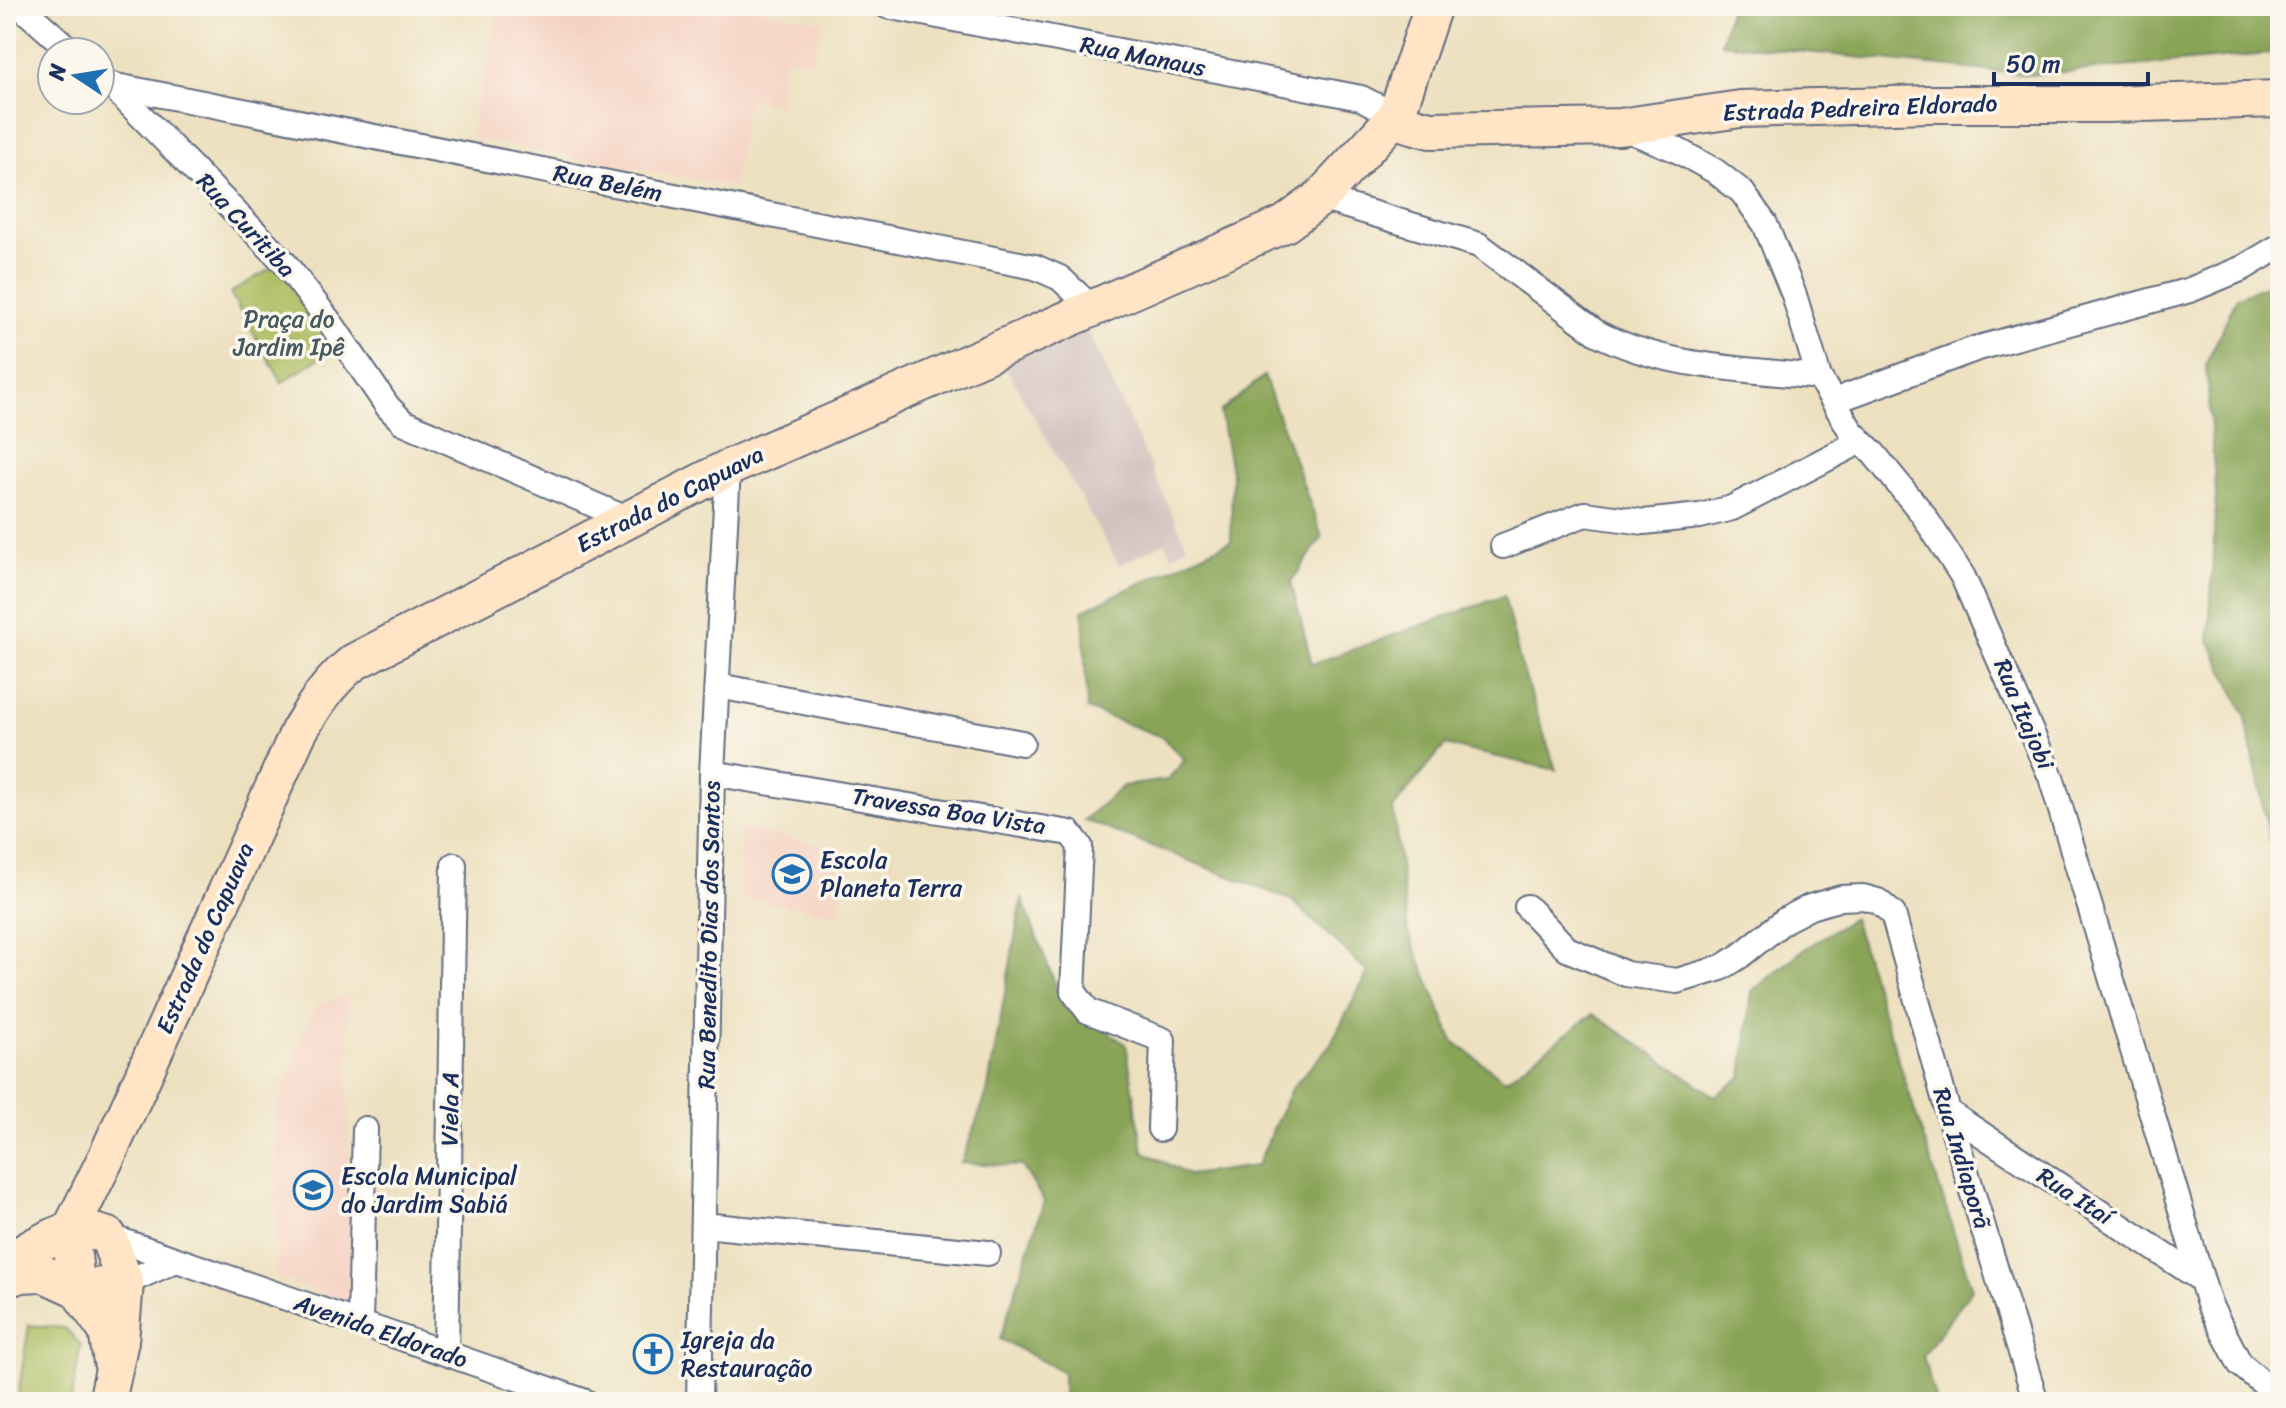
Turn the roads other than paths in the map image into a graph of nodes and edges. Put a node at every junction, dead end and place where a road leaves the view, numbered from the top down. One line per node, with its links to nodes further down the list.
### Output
1 (20, 6): 4 (street)
2 (887, 6): 8 (street, Rua Manaus)
3 (1433, 6): 8 (street, Estrada do Capuava)
4 (54, 36)
5 (116, 82): 12 (street, Rua Belém)
6 (116, 90): 17 (street, Rua Curitiba)
7 (2280, 99): 9 (street, Estrada Pedreira Eldorado)
8 (1396, 116): 9 (street, Estrada Pedreira Eldorado); 10 (street, Estrada do Capuava)
9 (1620, 127): 13 (street, Rua Itajobi)
10 (1320, 198): 12 (street, Estrada do Capuava); 13 (street)
11 (2280, 246): 14 (street)
12 (1091, 307): 16 (street, Estrada do Capuava)
13 (1819, 377): 14 (street, Rua Itajobi)
14 (1834, 401): 15 (street, Rua Itajobi)
15 (1861, 441): 18 (street); 35 (street, Rua Itajobi)
16 (728, 468): 17 (street, Estrada do Capuava); 19 (street, Rua Benedito Dias dos Santos)
17 (627, 519): 27 (street, Estrada do Capuava)
18 (1503, 546)
19 (718, 686): 20 (street); 21 (street, Rua Benedito Dias dos Santos)
20 (1022, 743)
21 (712, 773): 26 (street, Travessa Boa Vista); 28 (street, Rua Benedito Dias dos Santos)
22 (454, 865): 39 (street, Viela A)
23 (1527, 907): 24 (street, Rua Indiaporã)
24 (1948, 1112): 35 (street, Rua Itaí); 44 (street, Rua Indiaporã)
25 (365, 1129): 38 (street)
26 (1160, 1129)
27 (93, 1187): 29 (street); 30 (street, Estrada do Capuava)
28 (703, 1225): 31 (street); 43 (street, Rua Benedito Dias dos Santos)
29 (108, 1236): 30 (street); 32 (street, Avenida Eldorado); 36 (street)
30 (56, 1237): 33 (street); 37 (street)
31 (988, 1253)
32 (176, 1260): 36 (street); 38 (street, Avenida Eldorado)
33 (6, 1265)
34 (6, 1279): 37 (street)
35 (2202, 1280): 41 (street, Rua Itajobi)
36 (125, 1283): 37 (street); 40 (street)
37 (77, 1289): 40 (street)
38 (360, 1323): 39 (street, Avenida Eldorado)
39 (446, 1353): 42 (street, Avenida Eldorado)
40 (110, 1388)
41 (2280, 1397)
42 (586, 1402)
43 (699, 1402)
44 (2036, 1402)

